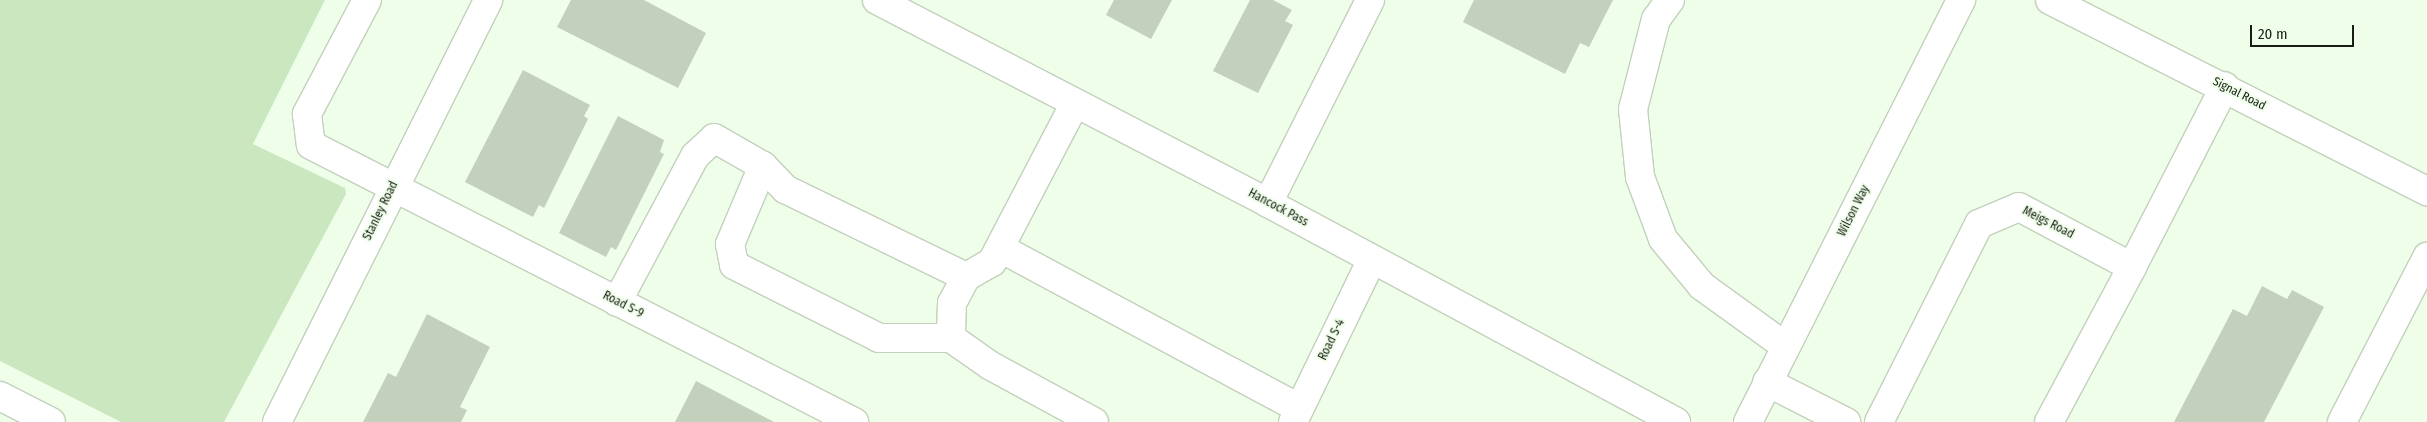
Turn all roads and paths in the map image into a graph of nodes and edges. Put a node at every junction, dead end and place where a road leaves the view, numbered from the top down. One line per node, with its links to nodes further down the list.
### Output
1 (367, 0): 11 (street, Road S-9)
2 (488, 0): 11 (street, Stanley Road)
3 (877, 0): 9 (street, Hancock Pass)
4 (1670, 0): 21 (street)
5 (1961, 0): 21 (street, Wilson Way)
6 (2050, 0): 8 (street, Signal Road)
7 (1365, 2): 13 (street)
8 (2225, 86): 12 (street, Signal Road); 17 (street)
9 (1075, 103): 13 (street, Hancock Pass); 14 (street)
10 (763, 166): 18 (street); 19 (street); 20 (street)
11 (392, 189): 19 (street, Road S-9); 26 (street, Stanley Road)
12 (2427, 191)
13 (1268, 203): 16 (street, Hancock Pass)
14 (1000, 248): 18 (street); 24 (street)
15 (2427, 257): 34 (street)
16 (1372, 259): 24 (street, Road S-4); 29 (street, Hancock Pass)
17 (2132, 267): 32 (street, Meigs Road); 33 (street)
18 (966, 277): 20 (street)
19 (617, 302): 27 (street, Road S-9)
20 (951, 338): 28 (street)
21 (1785, 346): 22 (street, Wilson Way)
22 (1767, 382): 30 (street, Wilson Way); 31 (street)
23 (0, 396): 25 (street)
24 (1296, 415)
25 (51, 422)
26 (276, 422)
27 (854, 422)
28 (1094, 422)
29 (1676, 422)
30 (1748, 422)
31 (1846, 422)
32 (1879, 422)
33 (2049, 422)
34 (2342, 422)

